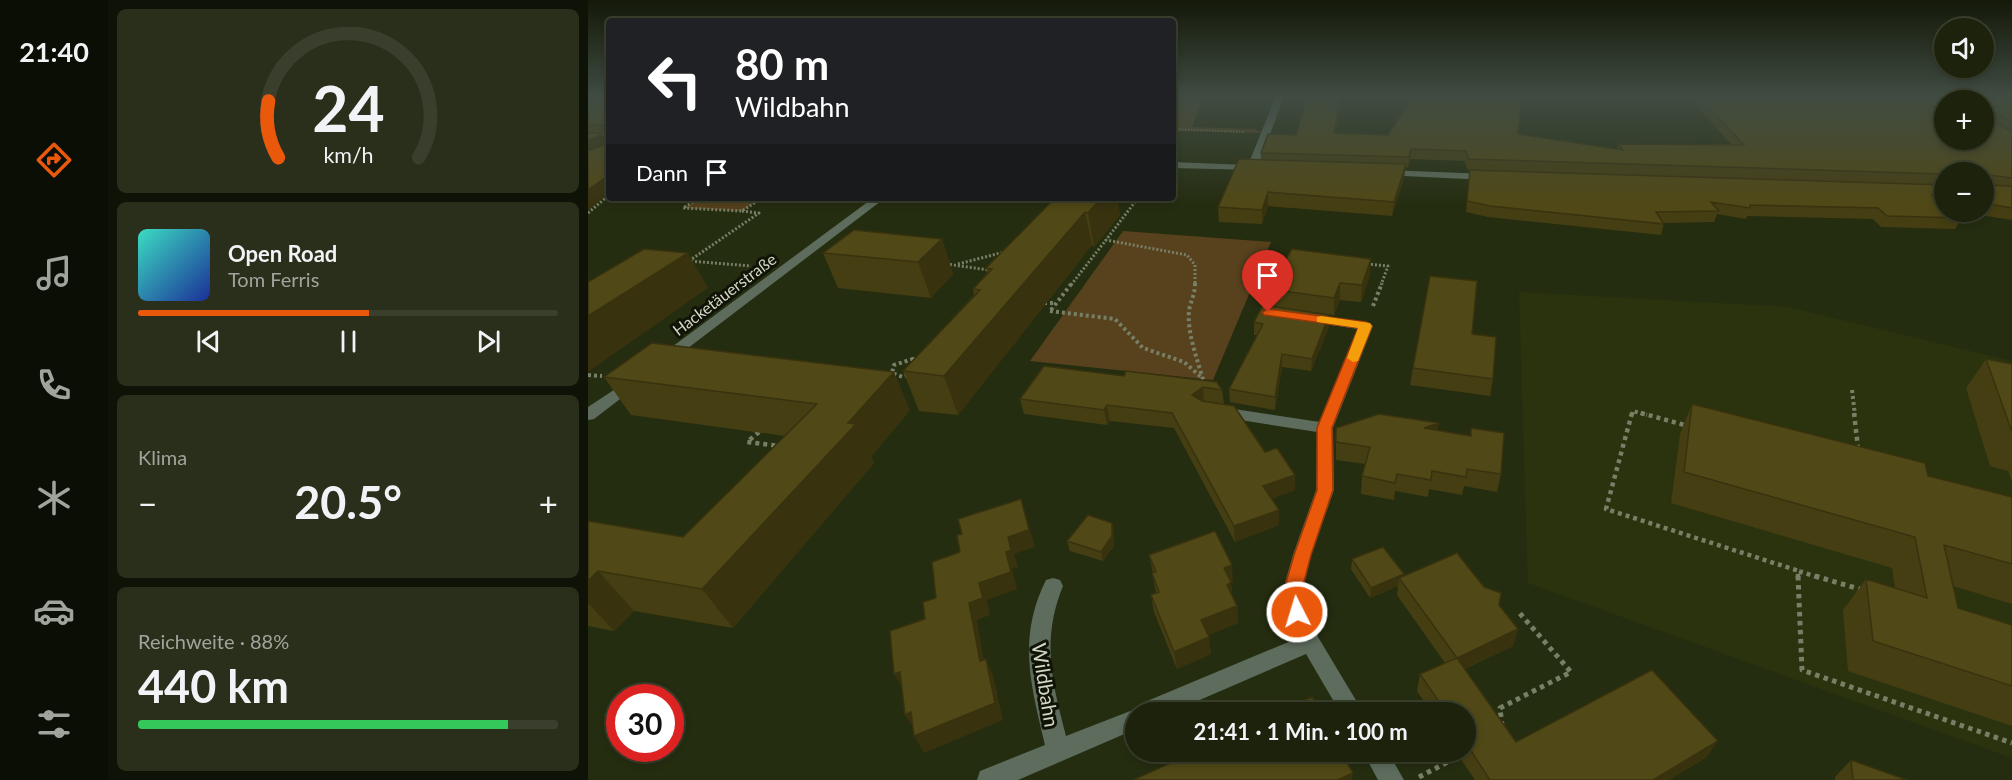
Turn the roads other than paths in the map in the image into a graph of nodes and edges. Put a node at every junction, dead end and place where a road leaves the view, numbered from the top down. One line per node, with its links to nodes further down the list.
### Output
1 (1266, 132): 3 (street)
2 (1176, 165): 3 (street)
3 (1252, 168): 4 (street)
4 (1263, 168)
5 (1379, 172): 6 (street)
6 (1495, 177)
7 (876, 201): 10 (street, Hacketäuerstraße)
8 (1290, 315): 11 (street)
9 (1203, 409): 11 (street)
10 (588, 415)
11 (1325, 428): 13 (street)
12 (1053, 586): 17 (street, Wildbahn)
13 (1310, 642): 14 (street); 15 (street)
14 (1171, 702)
15 (1346, 702)
16 (1125, 723): 17 (street, Wildbahn)
17 (1058, 752): 19 (street, Wildbahn)
18 (1381, 762): 20 (street)
19 (989, 780)
20 (1392, 780)

